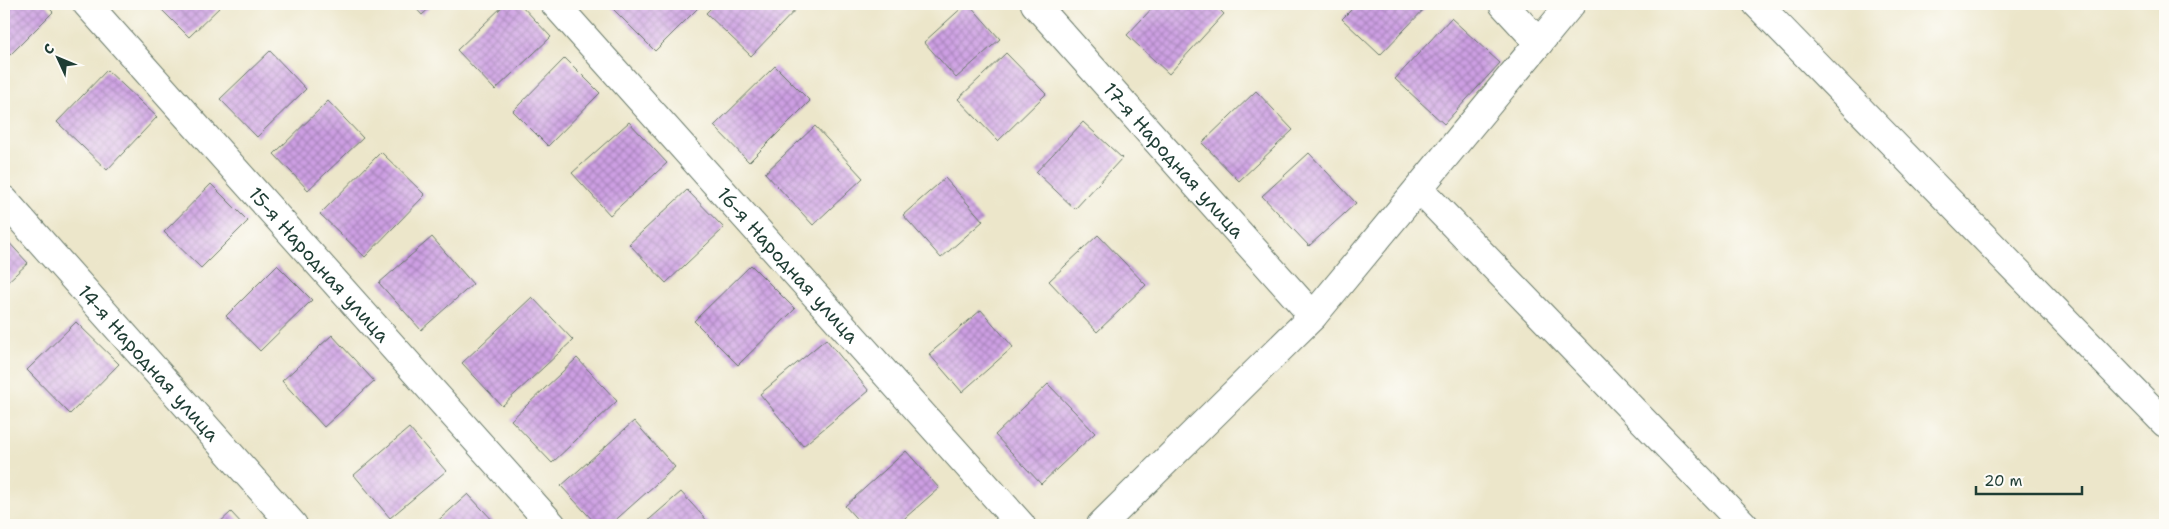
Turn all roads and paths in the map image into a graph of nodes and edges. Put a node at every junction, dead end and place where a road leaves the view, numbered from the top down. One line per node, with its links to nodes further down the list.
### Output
1 (87, 4): 13 (street, 15-я Народная улица)
2 (555, 4): 14 (street, 16-я Народная улица)
3 (1035, 4): 10 (street, 17-я Народная улица)
4 (1504, 4): 7 (street)
5 (1572, 4): 7 (street)
6 (1757, 4): 11 (street)
7 (1539, 43): 8 (street)
8 (1419, 189): 10 (street); 16 (street)
9 (4, 200): 12 (street, 14-я Народная улица)
10 (1313, 316): 15 (street)
11 (2165, 423)
12 (293, 525)
13 (552, 525)
14 (1021, 525)
15 (1101, 525)
16 (1744, 525)

